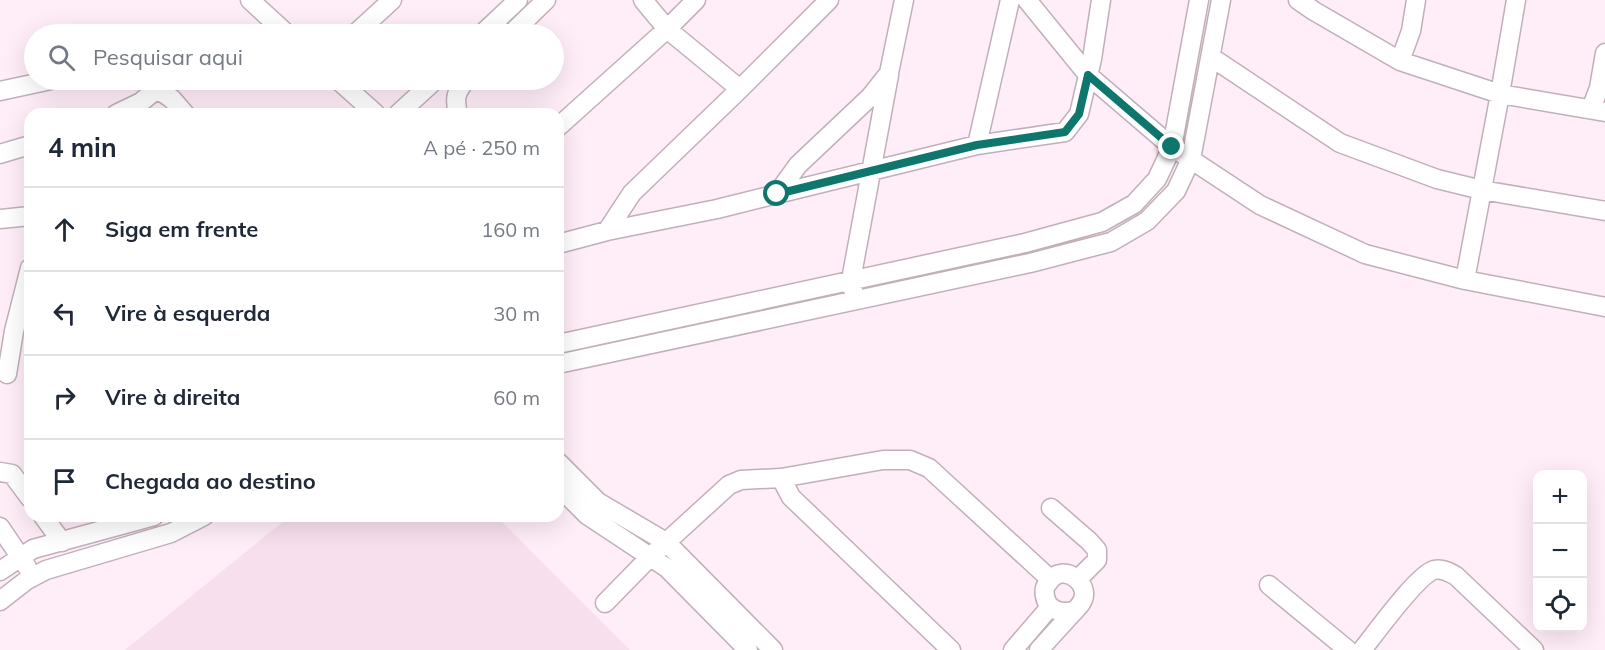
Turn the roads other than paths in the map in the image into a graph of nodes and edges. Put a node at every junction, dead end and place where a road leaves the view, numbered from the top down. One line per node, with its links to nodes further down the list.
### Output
1 (392, 0): 19 (street)
2 (518, 0): 20 (street)
3 (546, 0): 21 (street)
4 (643, 0): 22 (street)
5 (696, 0): 22 (street)
6 (829, 0): 34 (street)
7 (904, 0): 26 (street)
8 (1010, 0): 44 (street)
9 (1027, 0): 27 (street)
10 (1101, 0): 27 (street)
11 (1199, 0): 46 (street)
12 (1221, 0): 24 (street)
13 (1298, 0): 17 (street)
14 (1416, 0): 25 (street)
15 (1516, 0): 36 (street)
16 (259, 3): 18 (street)
17 (1315, 6): 25 (street)
18 (278, 24)
19 (366, 24)
20 (493, 24)
21 (521, 24)
22 (667, 29): 34 (street); 43 (street)
23 (1605, 53): 42 (street)
24 (1211, 57): 48 (street); 50 (street)
25 (1400, 61): 36 (street)
26 (889, 73): 49 (street); 51 (street)
27 (1088, 75): 44 (street); 46 (street)
28 (24, 86): 35 (street)
29 (148, 90): 37 (street)
30 (159, 90): 38 (street)
31 (349, 90): 39 (street)
32 (424, 90): 40 (street)
33 (459, 90): 41 (street)
34 (740, 90): 55 (street)
35 (0, 91)
36 (1500, 94): 42 (street); 50 (street)
37 (128, 108)
38 (180, 108)
39 (369, 108)
40 (405, 108)
41 (456, 108)
42 (1598, 110)
43 (564, 122)
44 (977, 145): 49 (street)
45 (24, 147): 47 (street)
46 (1172, 147): 48 (street); 57 (street)
47 (0, 154)
48 (1191, 159): 58 (street); 60 (street)
49 (871, 171): 51 (street); 59 (street)
50 (1482, 190): 52 (street); 60 (street)
51 (777, 194): 55 (street)
52 (1605, 211)
53 (24, 217): 54 (street)
54 (0, 219)
55 (607, 231): 56 (street)
56 (564, 242)
57 (1025, 243): 58 (street); 59 (street)
58 (1030, 263): 62 (street)
59 (851, 280): 62 (street); 64 (street)
60 (1465, 280): 63 (street)
61 (24, 292): 66 (street)
62 (856, 301): 65 (street)
63 (1605, 307)
64 (564, 343)
65 (564, 363)
66 (7, 374)
67 (564, 468): 78 (street)
68 (0, 472): 70 (street)
69 (781, 478): 78 (street); 83 (street); 92 (street)
70 (24, 490)
71 (564, 492): 79 (street)
72 (1052, 508): 84 (street)
73 (47, 522): 77 (street)
74 (133, 522): 77 (street)
75 (192, 522): 82 (street)
76 (0, 527): 80 (street)
77 (62, 542): 80 (street)
78 (666, 542): 79 (street); 91 (street)
79 (650, 557): 87 (street); 90 (street)
80 (19, 558): 81 (street); 82 (street)
81 (0, 571)
82 (33, 576): 86 (street)
83 (1050, 579): 84 (street); 88 (street)
84 (1078, 579): 89 (street)
85 (1269, 585): 95 (street)
86 (0, 601)
87 (605, 603)
88 (1050, 607): 89 (street); 93 (street)
89 (1073, 610): 94 (street)
90 (748, 650)
91 (773, 650)
92 (951, 650)
93 (1012, 650)
94 (1039, 650)
95 (1348, 650)
96 (1362, 650): 97 (street)
97 (1534, 650)

